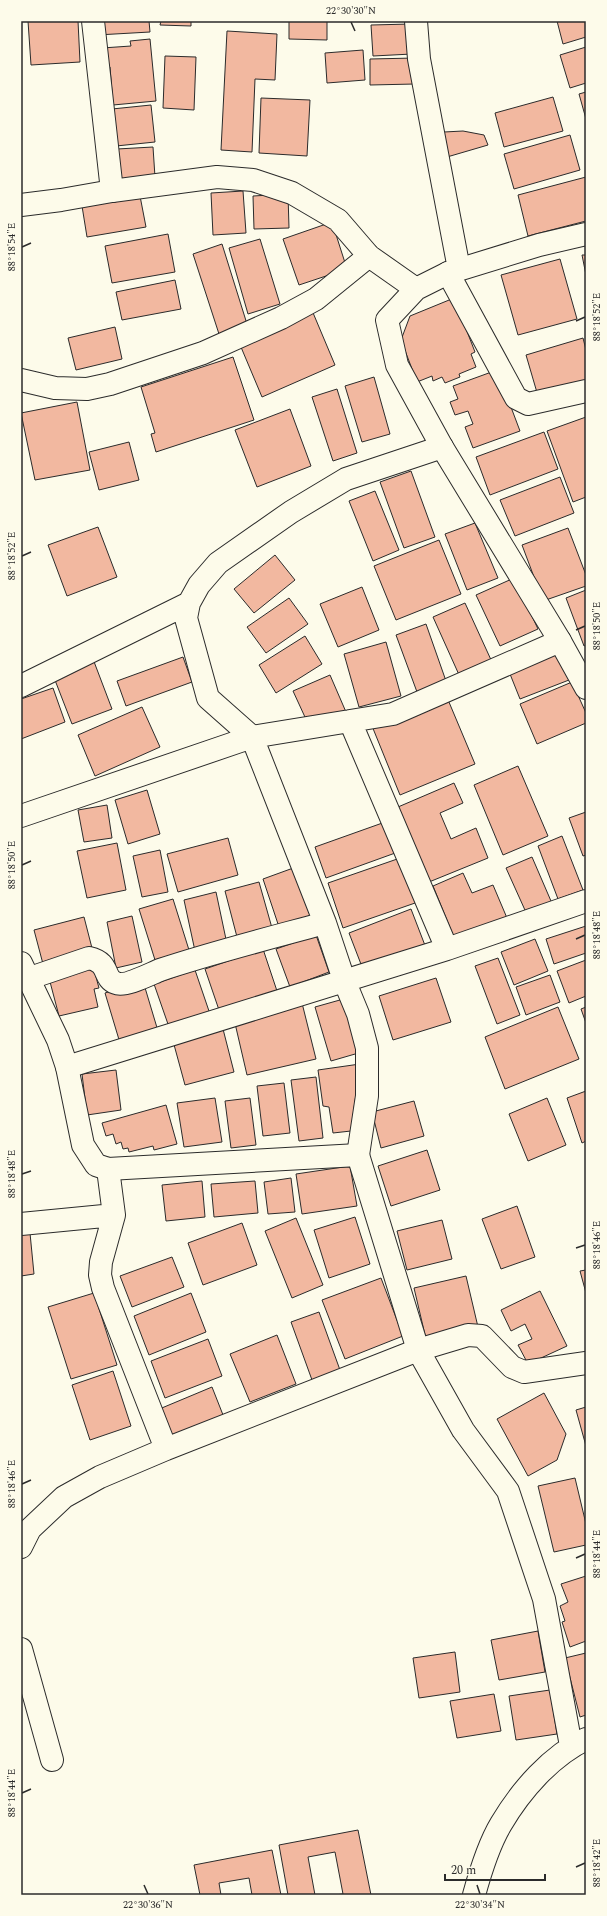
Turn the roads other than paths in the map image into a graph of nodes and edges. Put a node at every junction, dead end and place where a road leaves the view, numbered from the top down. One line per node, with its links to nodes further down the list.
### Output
1 (93, 21): 3 (street)
2 (416, 21): 7 (street)
3 (112, 191): 4 (street); 6 (street)
4 (21, 205)
5 (586, 234): 7 (street)
6 (369, 256): 8 (street); 9 (street)
7 (454, 271): 8 (street); 10 (street)
8 (416, 289): 11 (street)
9 (21, 380)
10 (586, 391)
11 (442, 447): 12 (street); 13 (street)
12 (189, 603): 14 (street); 17 (street)
13 (560, 641): 15 (street); 16 (street)
14 (21, 686)
15 (586, 688)
16 (350, 721): 17 (street); 21 (street)
17 (252, 737): 18 (street); 20 (street)
18 (21, 816)
19 (586, 901): 21 (street)
20 (325, 923): 22 (street); 23 (street)
21 (447, 949): 23 (street)
22 (25, 970): 24 (street)
23 (344, 980): 24 (street); 25 (street)
24 (67, 1067): 26 (street)
25 (358, 1155): 26 (street); 29 (street)
26 (108, 1169): 27 (street)
27 (114, 1215): 28 (street); 31 (street)
28 (21, 1224)
29 (418, 1350): 30 (street); 31 (street); 34 (street)
30 (586, 1364)
31 (166, 1449): 32 (street)
32 (21, 1547)
33 (21, 1649): 35 (street)
34 (579, 1742): 36 (street)
35 (52, 1760)
36 (474, 1895)

